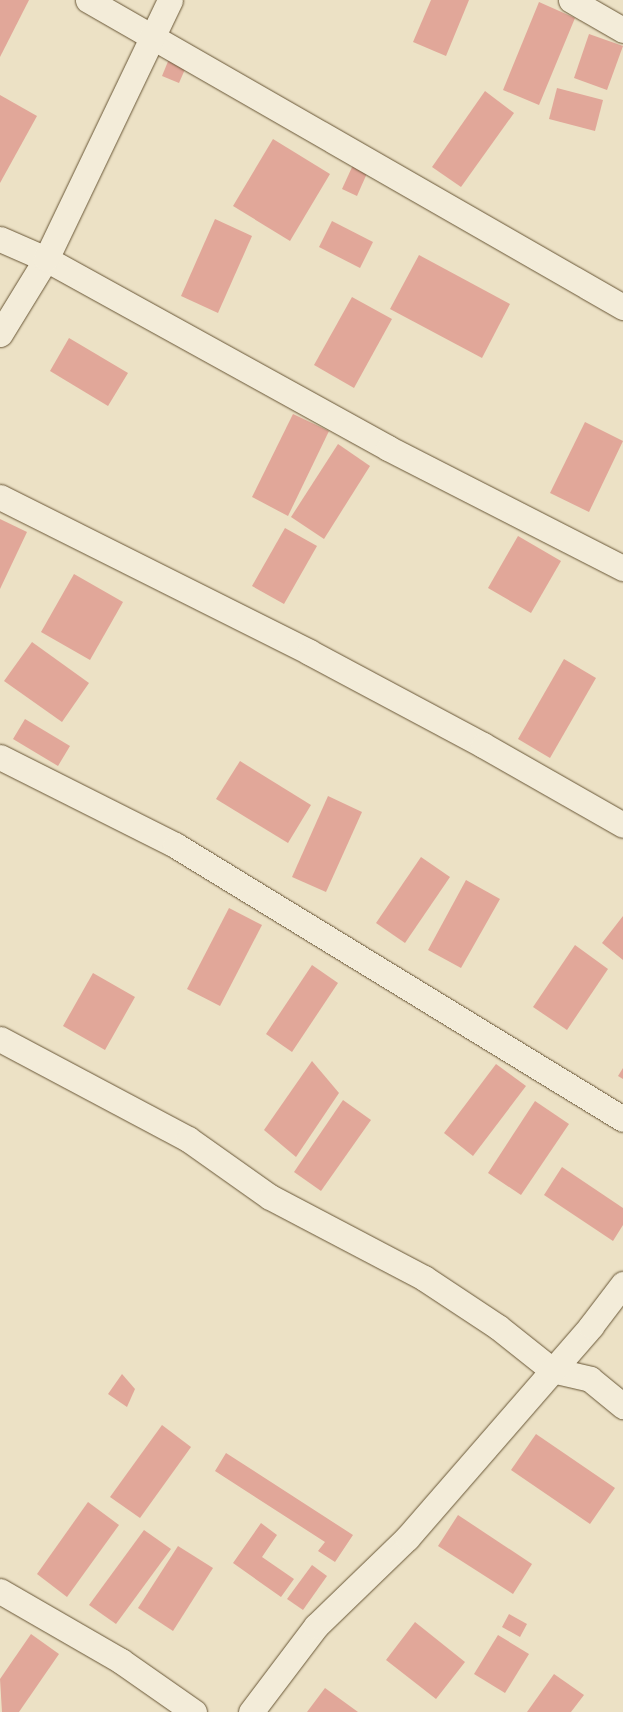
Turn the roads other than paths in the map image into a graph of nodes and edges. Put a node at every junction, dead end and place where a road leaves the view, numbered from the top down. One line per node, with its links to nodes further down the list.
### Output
1 (88, 0): 5 (street)
2 (170, 0): 5 (street)
3 (571, 0): 4 (street)
4 (623, 30)
5 (153, 37): 7 (street); 8 (street)
6 (0, 239): 7 (street)
7 (46, 259): 9 (street); 11 (street)
8 (623, 307)
9 (0, 334)
10 (0, 497): 13 (street)
11 (623, 568)
12 (0, 756): 15 (street)
13 (623, 825)
14 (0, 1039): 17 (street)
15 (623, 1119)
16 (623, 1284): 17 (street)
17 (552, 1370): 18 (street); 21 (street)
18 (623, 1406)
19 (0, 1591): 20 (street)
20 (194, 1712)
21 (251, 1712)

